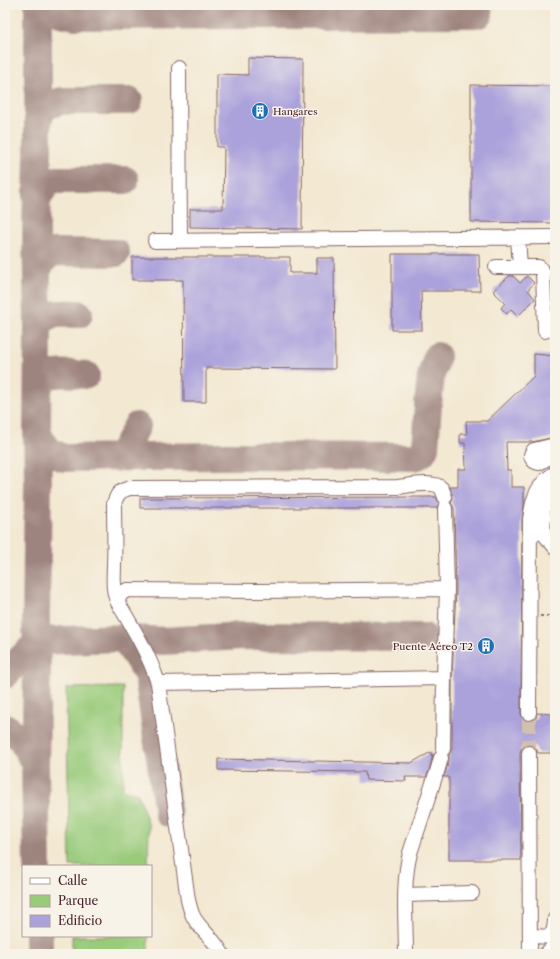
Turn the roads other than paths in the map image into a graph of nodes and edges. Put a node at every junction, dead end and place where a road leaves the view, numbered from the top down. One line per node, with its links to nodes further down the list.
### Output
1 (179, 68): 5 (lane)
2 (518, 237): 3 (lane); 5 (lane); 7 (lane)
3 (555, 237)
4 (155, 241): 5 (lane)
5 (180, 241)
6 (496, 267): 7 (lane)
7 (520, 268): 8 (lane)
8 (545, 331)
9 (555, 445): 10 (lane)
10 (555, 454)
11 (555, 473): 13 (lane); 14 (lane)
12 (555, 494): 13 (lane)
13 (544, 507): 14 (lane); 15 (lane)
14 (529, 545): 20 (lane)
15 (555, 547)
16 (447, 589): 17 (lane); 17 (lane); 18 (lane)
17 (117, 601): 19 (lane)
18 (444, 678): 19 (lane); 23 (lane)
19 (158, 683): 27 (lane)
20 (529, 714)
21 (529, 753): 25 (lane)
22 (472, 893): 23 (lane)
23 (406, 895): 28 (lane)
24 (555, 919): 25 (lane)
25 (530, 936): 29 (lane)
26 (555, 945): 30 (lane)
27 (222, 954)
28 (406, 954)
29 (530, 954)
30 (546, 954)

